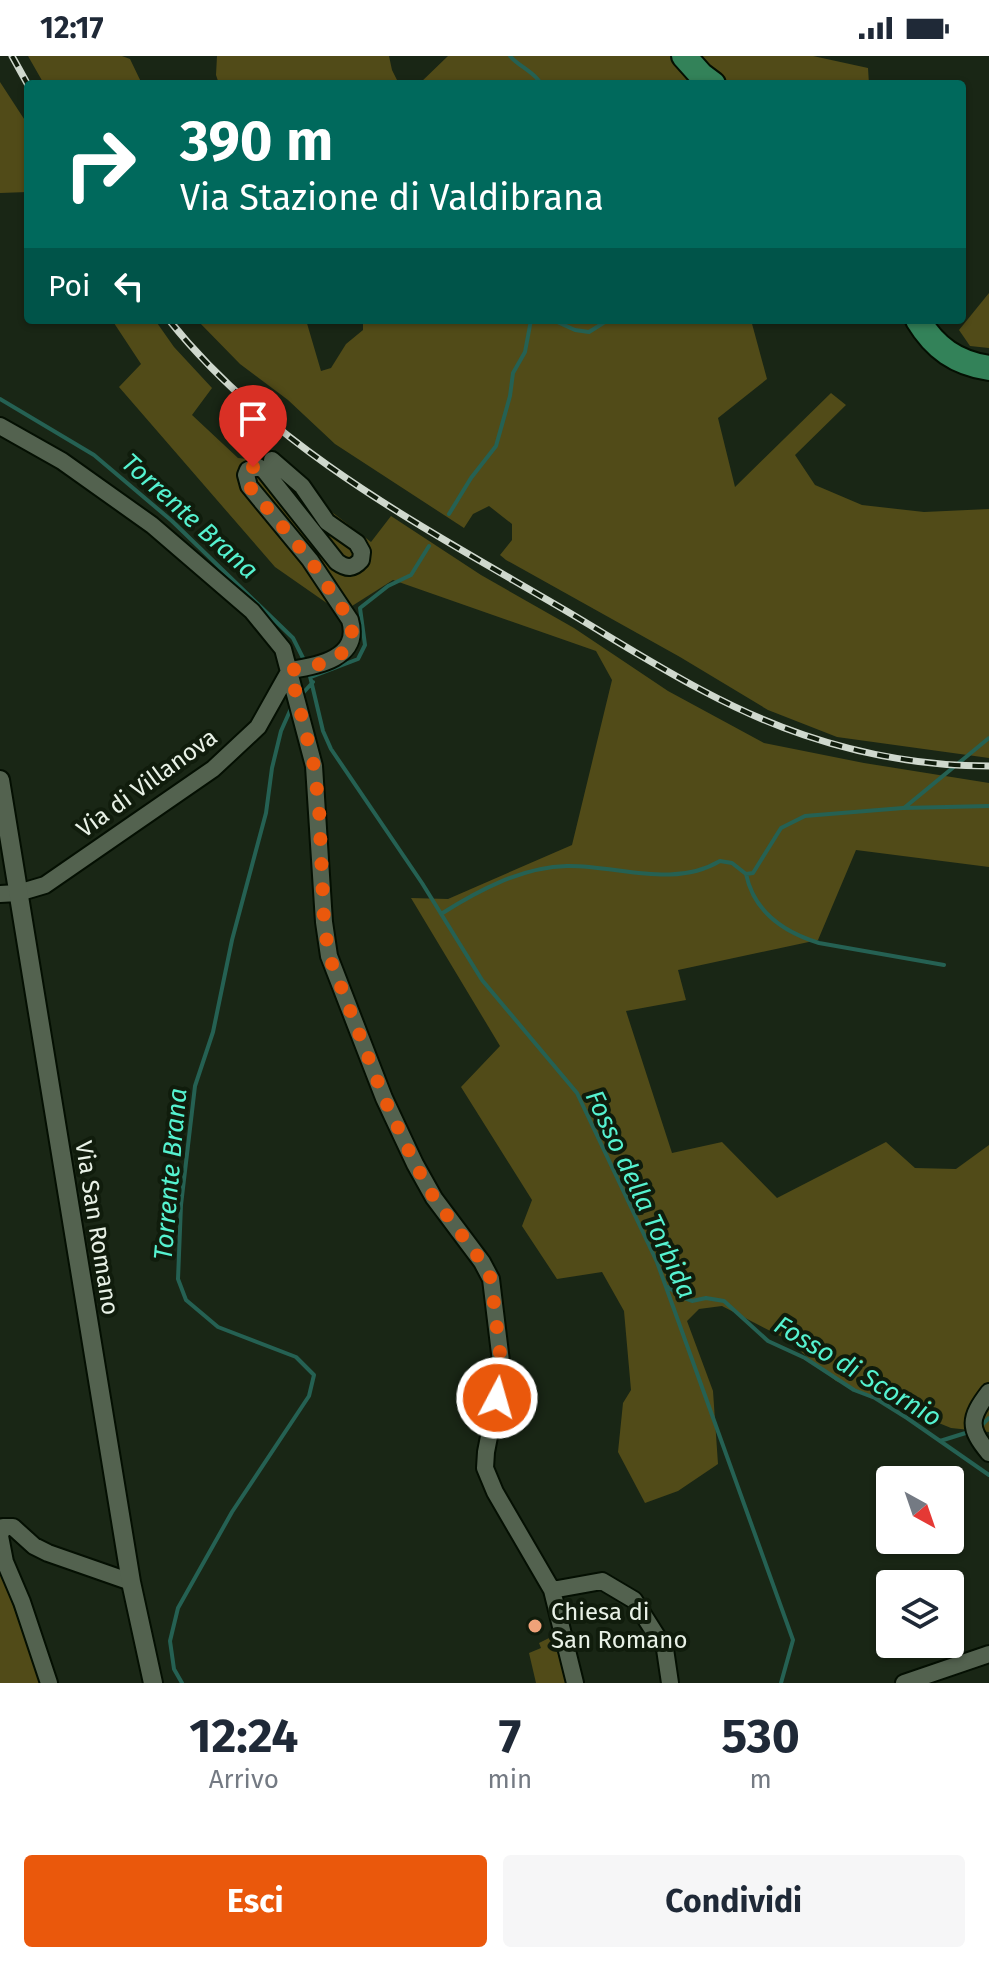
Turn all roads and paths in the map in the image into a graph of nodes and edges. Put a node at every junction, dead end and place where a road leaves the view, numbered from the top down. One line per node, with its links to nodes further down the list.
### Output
1 (684, 56): 2 (main road)
2 (708, 80)
3 (921, 324): 4 (main road)
4 (989, 368)
5 (0, 426): 7 (street)
6 (272, 460): 7 (street)
7 (290, 670): 9 (street, Via di Villanova); 13 (street)
8 (0, 780): 9 (street, Via San Romano)
9 (9, 893): 12 (street, Via San Romano)
10 (989, 1392): 11 (street)
11 (989, 1453)
12 (131, 1582): 15 (street); 16 (street, Via San Romano)
13 (552, 1590): 17 (street); 18 (street)
14 (989, 1654): 19 (street)
15 (49, 1683)
16 (153, 1683)
17 (575, 1683)
18 (670, 1683)
19 (904, 1683)

